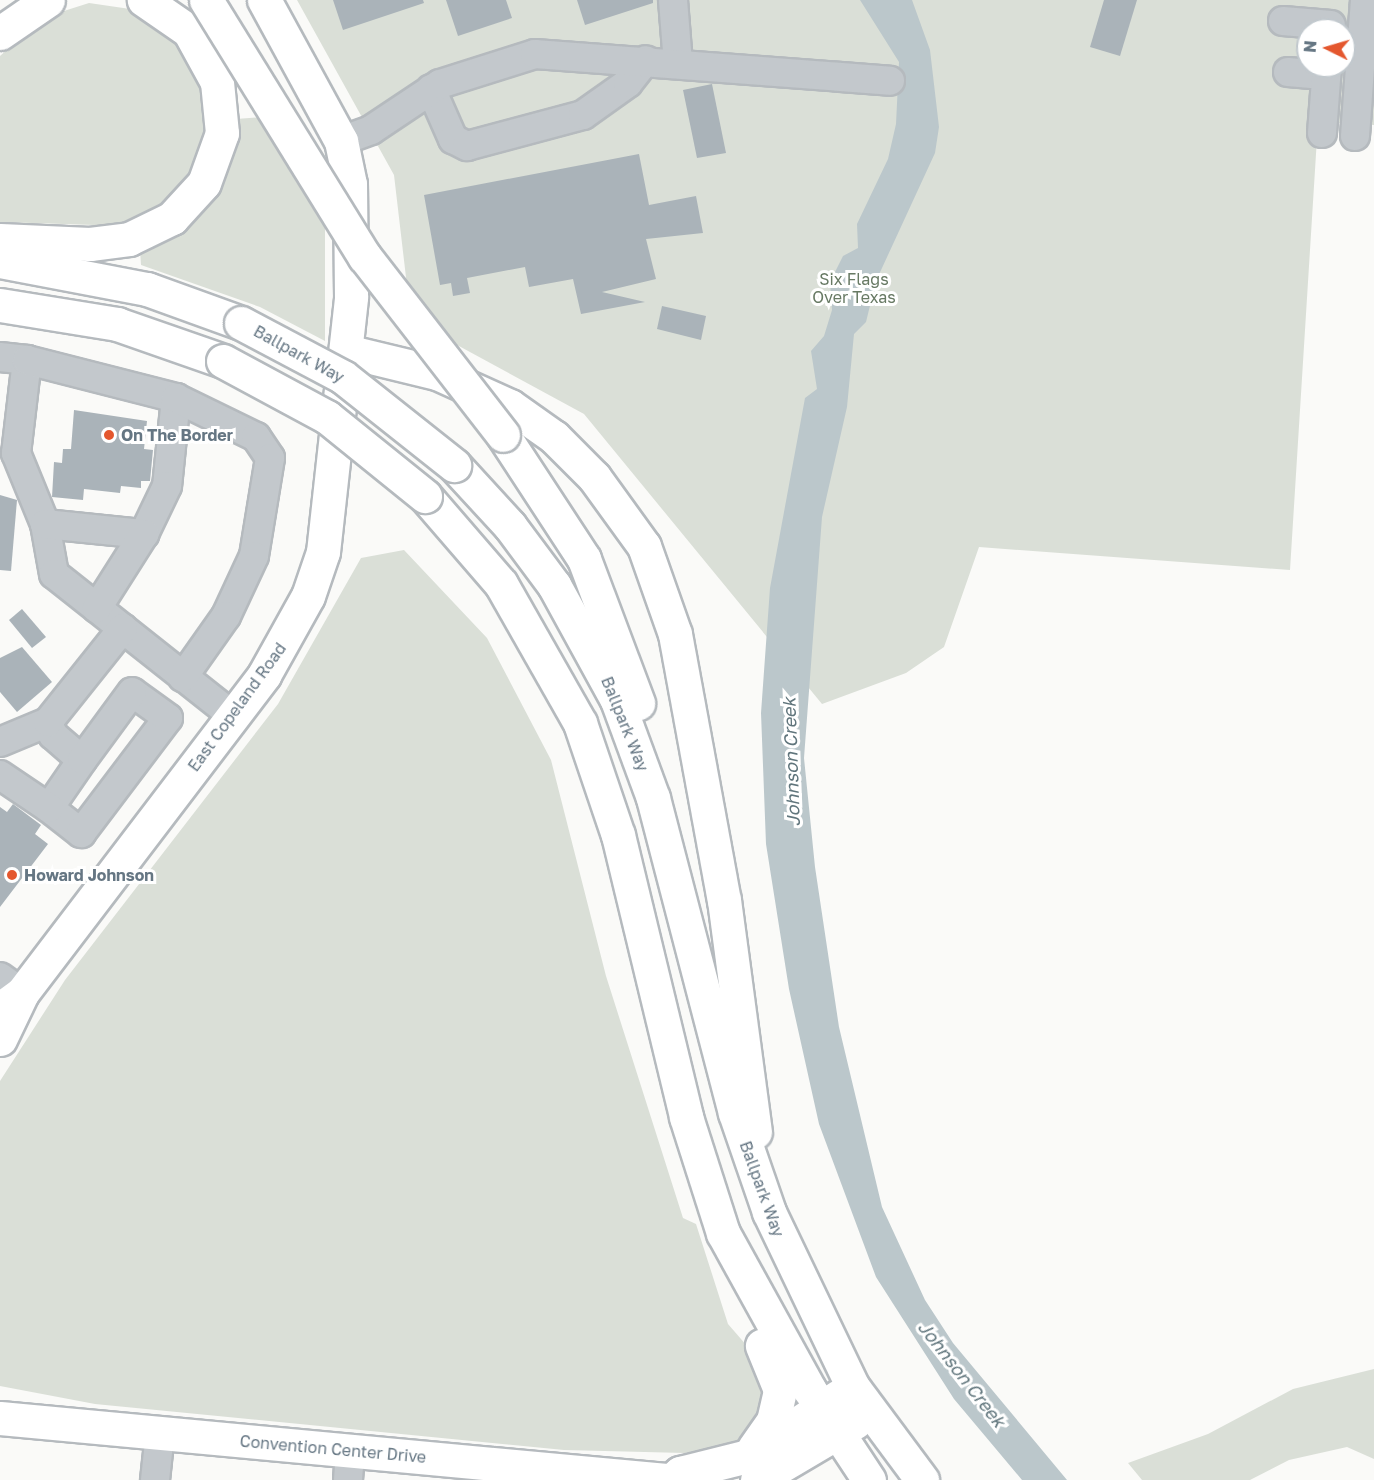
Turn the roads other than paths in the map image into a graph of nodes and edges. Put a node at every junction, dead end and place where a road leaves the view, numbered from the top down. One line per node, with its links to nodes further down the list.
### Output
1 (48, 0): 9 (main road)
2 (144, 0): 20 (main road)
3 (206, 0): 38 (main road, bridge)
4 (264, 0): 19 (main road, East Copeland Road)
5 (673, 0): 11 (lane)
6 (1365, 0): 18 (lane)
7 (1296, 20): 8 (lane)
8 (1283, 21)
9 (0, 33)
10 (646, 60): 11 (lane); 16 (lane); 16 (lane)
11 (678, 63): 15 (lane)
12 (1288, 72): 13 (lane)
13 (1296, 72)
14 (1326, 78): 17 (lane)
15 (890, 81)
16 (431, 89): 19 (lane)
17 (1322, 133)
18 (1355, 136)
19 (341, 141): 23 (main road, East Copeland Road)
20 (0, 240)
21 (0, 261): 38 (main road, Ballpark Way, bridge)
22 (0, 304): 42 (main road, bridge)
23 (346, 351): 32 (main road, East Copeland Road); 41 (main road)
24 (13, 359): 25 (lane); 26 (lane)
25 (176, 398): 28 (lane); 31 (lane)
26 (8, 452): 27 (lane)
27 (45, 524): 28 (lane); 29 (lane)
28 (144, 534): 29 (lane)
29 (97, 608): 30 (lane)
30 (123, 628): 31 (lane); 33 (lane)
31 (183, 677): 32 (lane)
32 (233, 716): 39 (main road, East Copeland Road)
33 (48, 722): 34 (lane); 35 (lane)
34 (0, 742)
35 (82, 760): 37 (lane); 37 (lane)
36 (0, 775): 37 (lane)
37 (49, 808)
38 (688, 926): 41 (main road, Ballpark Way)
39 (7, 993): 40 (main road, East Copeland Road)
40 (0, 1039)
41 (758, 1184): 43 (main road, Ballpark Way)
42 (752, 1294): 45 (main road); 48 (main road)
43 (861, 1400): 45 (main road); 53 (main road, Ballpark Way)
44 (3, 1416): 46 (main road, Convention Center Drive)
45 (829, 1421): 48 (main road); 52 (main road)
46 (160, 1433): 47 (main road, Convention Center Drive); 49 (lane)
47 (349, 1465): 50 (main road, Convention Center Drive)
48 (753, 1468): 51 (main road)
49 (155, 1480)
50 (666, 1480)
51 (672, 1480)
52 (869, 1480)
53 (922, 1480)

